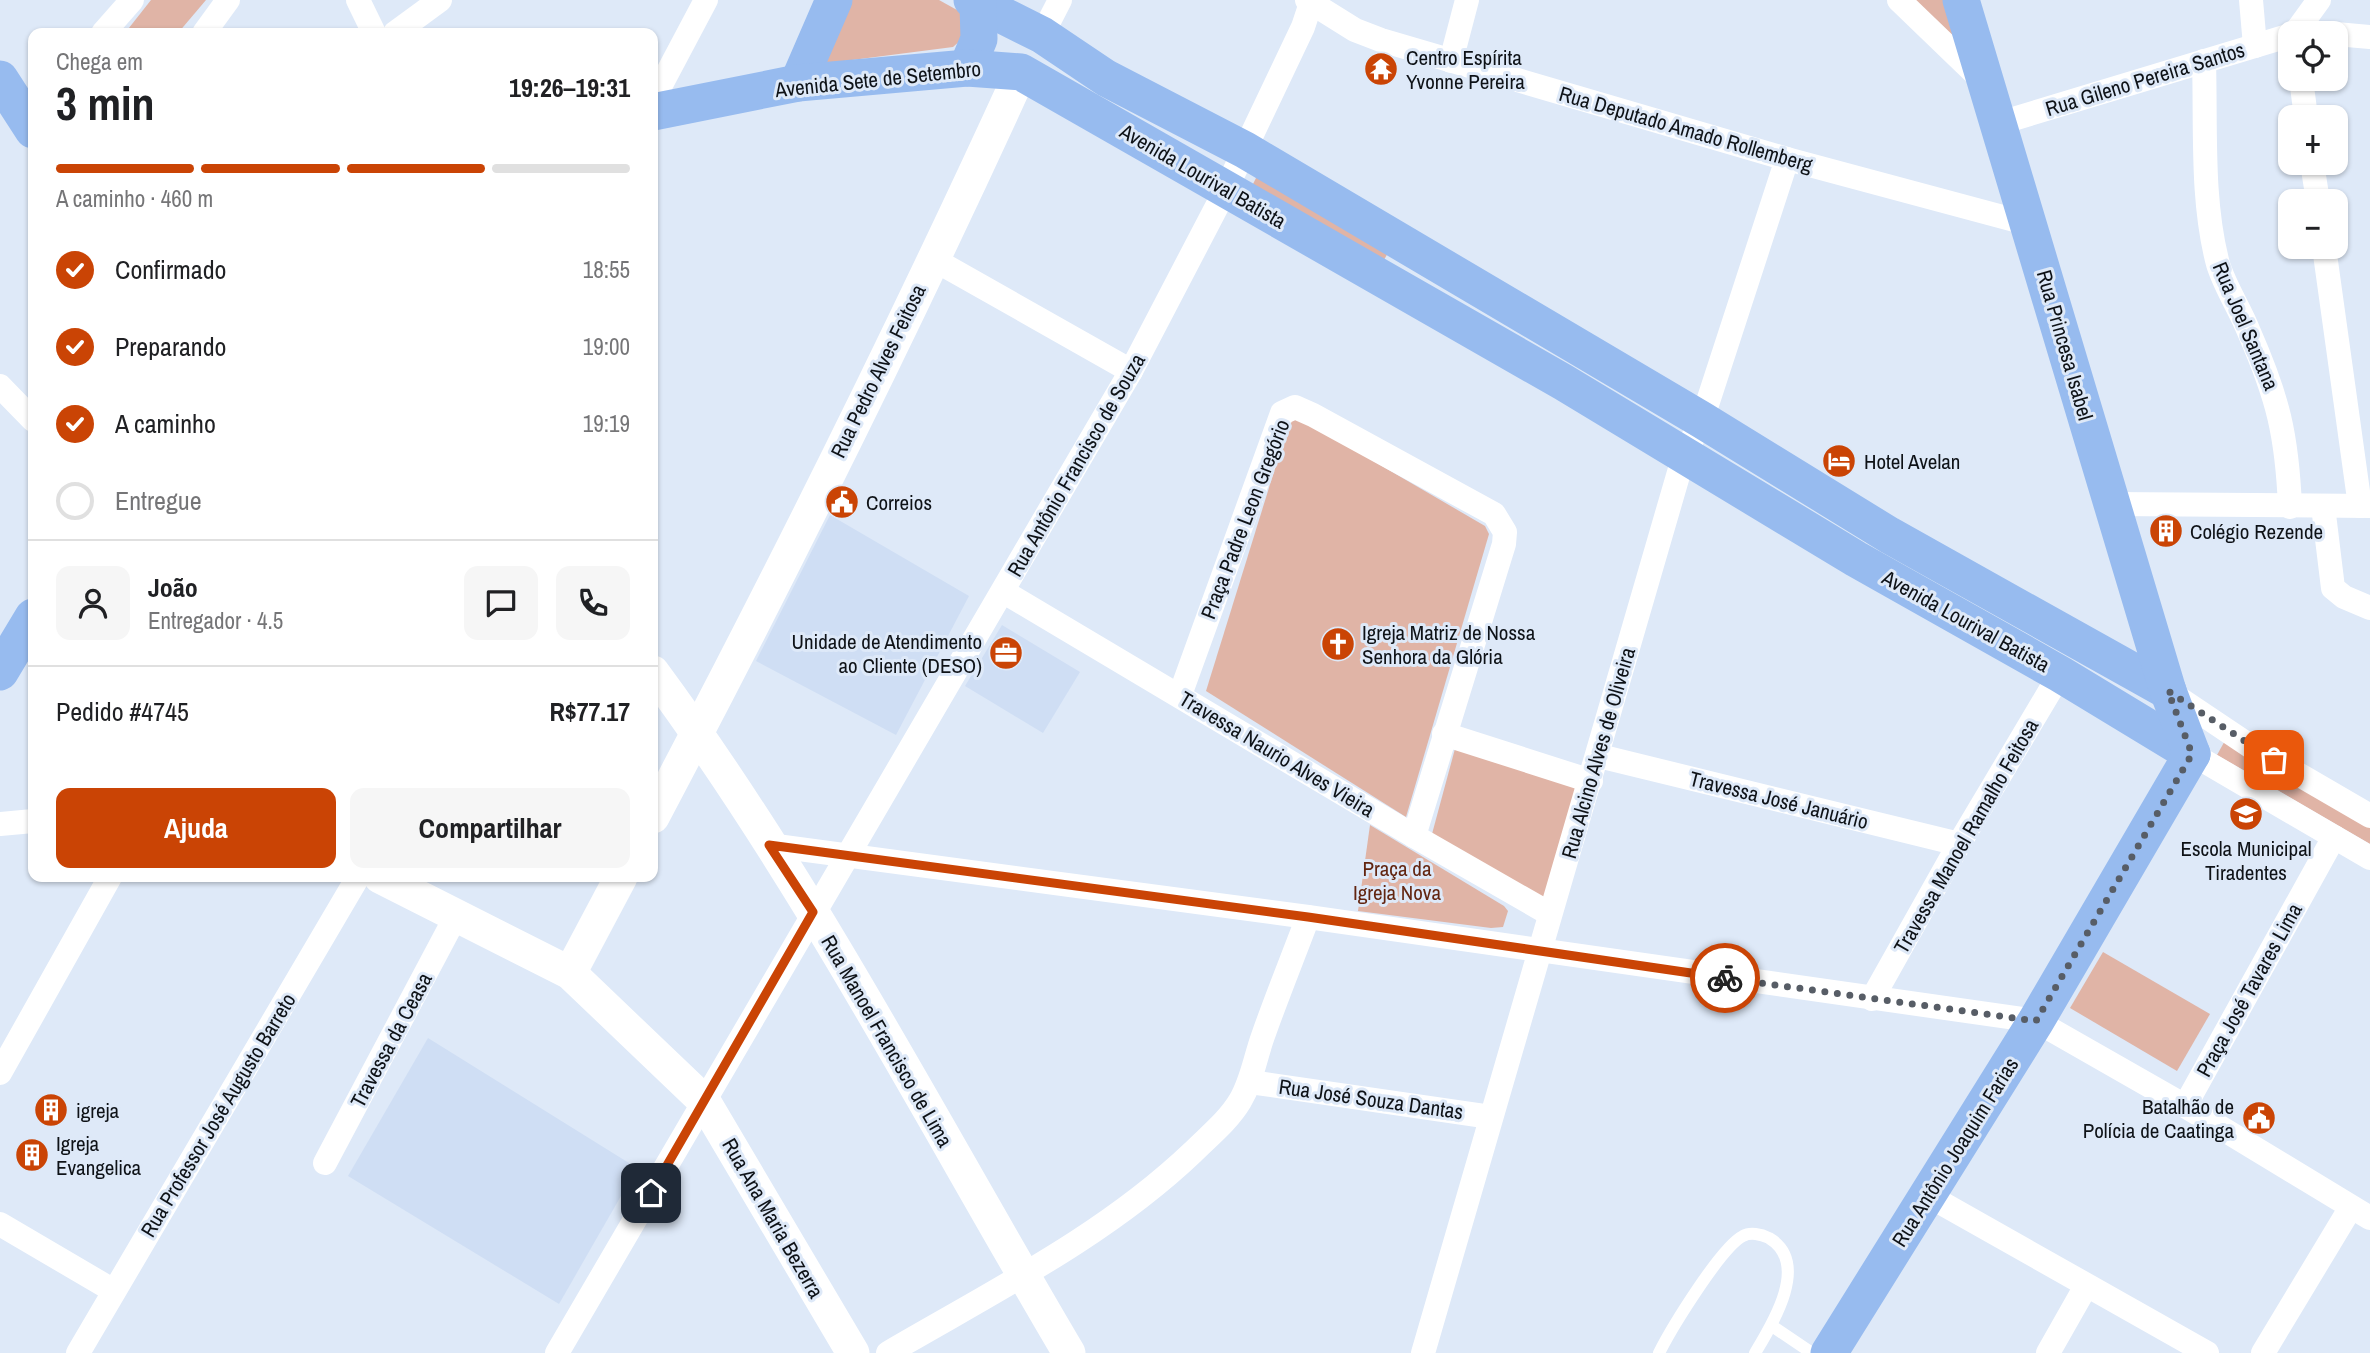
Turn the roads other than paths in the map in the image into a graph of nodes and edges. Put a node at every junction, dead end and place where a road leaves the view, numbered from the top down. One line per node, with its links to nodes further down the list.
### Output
1 (132, 0): 16 (street)
2 (228, 0): 17 (street)
3 (358, 0): 18 (street)
4 (440, 0): 19 (street)
5 (706, 0): 32 (street)
6 (834, 0): 30 (main road)
7 (1060, 0): 20 (street)
8 (1467, 0): 25 (street)
9 (1899, 0): 31 (street)
10 (1961, 0): 31 (main road, Rua Princesa Isabel)
11 (2251, 0): 24 (street)
12 (2319, 0): 15 (street)
13 (1310, 1): 25 (street, Rua Deputado Amado Rollemberg); 36 (street, Rua Antônio Francisco de Souza)
14 (975, 2): 20 (main road, Avenida Lourival Batista); 27 (main road)
15 (2303, 21)
16 (107, 28)
17 (208, 28)
18 (372, 28)
19 (402, 28)
20 (1042, 35): 36 (main road, Avenida Lourival Batista)
21 (2348, 35): 22 (street)
22 (2370, 37)
23 (2278, 39): 24 (street, Rua Gileno Pereira Santos)
24 (2255, 46): 26 (street, Rua Gileno Pereira Santos)
25 (1451, 61): 37 (street, Rua Deputado Amado Rollemberg)
26 (2204, 61): 35 (street, Rua Gileno Pereira Santos); 54 (street, Rua Joel Santana)
27 (967, 68): 28 (main road, Avenida Sete de Setembro); 30 (main road, Avenida Sete de Setembro)
28 (1021, 72): 38 (main road, Avenida Lourival Batista); 41 (street, Rua Pedro Alves Feitosa)
29 (0, 79): 34 (main road)
30 (798, 83): 33 (main road, Avenida Sete de Setembro)
31 (1986, 84): 35 (main road, Rua Princesa Isabel)
32 (658, 91)
33 (658, 111)
34 (28, 117)
35 (2000, 123): 39 (main road, Rua Princesa Isabel)
36 (1245, 150): 38 (street, Rua Antônio Francisco de Souza); 40 (main road, Avenida Lourival Batista)
37 (1787, 159): 39 (street, Rua Deputado Amado Rollemberg); 49 (street, Rua Alcino Alves de Oliveira)
38 (1226, 189): 43 (main road, Avenida Lourival Batista); 45 (street, Rua Antônio Francisco de Souza)
39 (2029, 224): 51 (main road, Rua Princesa Isabel)
40 (1406, 244): 43 (street); 44 (main road, Avenida Lourival Batista)
41 (933, 259): 45 (street); 63 (street, Rua Pedro Alves Feitosa)
42 (2326, 259): 53 (street)
43 (1386, 280): 46 (main road, Avenida Lourival Batista)
44 (1583, 350): 46 (street); 49 (main road, Avenida Lourival Batista)
45 (1131, 371): 55 (street, Rua Antônio Francisco de Souza)
46 (1563, 382): 50 (main road, Avenida Lourival Batista)
47 (0, 386): 48 (street)
48 (28, 415)
49 (1702, 420): 50 (street, Rua Alcino Alves de Oliveira); 61 (main road, Avenida Lourival Batista)
50 (1684, 455): 59 (main road, Avenida Lourival Batista); 66 (street, Rua Alcino Alves de Oliveira)
51 (2112, 504): 54 (street); 61 (main road, Rua Princesa Isabel)
52 (2323, 506): 53 (street); 54 (street); 56 (street)
53 (2365, 506)
54 (2290, 507)
55 (1004, 592): 62 (street, Travessa Naurio Alves Vieira); 77 (street, Rua Antônio Francisco de Souza)
56 (2370, 608)
57 (28, 625): 58 (main road)
58 (0, 673)
59 (2060, 674): 65 (main road, Avenida Lourival Batista); 75 (street, Travessa Manoel Ramalho Feitosa)
60 (658, 679): 63 (street, Rua Manoel Francisco de Lima)
61 (2168, 691): 65 (main road); 70 (street, Avenida Lourival Batista)
62 (1180, 695): 64 (street, Praça Padre Leon Gregório); 73 (street, Travessa Naurio Alves Vieira)
63 (699, 734): 67 (street, Rua Pedro Alves Feitosa); 76 (street, Rua Manoel Francisco de Lima)
64 (1444, 734): 68 (street); 73 (street, Praça Padre Leon Gregório)
65 (2192, 754): 74 (street, Avenida Lourival Batista); 90 (main road, Rua Antônio Joaquim Farias)
66 (1599, 756): 68 (street, Rua Alcino Alves de Oliveira); 75 (street, Travessa José Januário)
67 (666, 767): 69 (street, Rua Pedro Alves Feitosa)
68 (1591, 780): 84 (street, Rua Alcino Alves de Oliveira)
69 (658, 798)
70 (2370, 816)
71 (28, 821): 72 (street)
72 (0, 824)
73 (1414, 836): 84 (street, Travessa Naurio Alves Vieira)
74 (2334, 837): 78 (street, Avenida Lourival Batista); 94 (street, Praça José Tavares Lima)
75 (1958, 844): 89 (street, Travessa Manoel Ramalho Feitosa)
76 (769, 845): 77 (street); 83 (street, Rua Manoel Francisco de Lima)
77 (846, 856): 83 (street, Rua Antônio Francisco de Souza); 86 (street)
78 (2370, 858)
79 (107, 882): 91 (street)
80 (355, 882): 102 (street, Rua Professor José Augusto Barreto)
81 (390, 882): 85 (street, Rua Ana Maria Bezerra)
82 (618, 882): 88 (street)
83 (813, 912): 93 (street, Rua Antônio Francisco de Souza); 100 (street, Rua Manoel Francisco de Lima)
84 (1550, 914): 87 (street, Rua Alcino Alves de Oliveira)
85 (456, 916): 88 (street, Rua Ana Maria Bezerra); 96 (street, Travessa da Ceasa)
86 (1308, 917): 87 (street); 92 (street)
87 (1540, 951): 89 (street); 95 (street, Rua Alcino Alves de Oliveira)
88 (570, 973): 93 (street, Rua Ana Maria Bezerra)
89 (1872, 999): 90 (street)
90 (2036, 1021): 94 (street); 97 (main road, Rua Antônio Joaquim Farias)
91 (0, 1073)
92 (1250, 1082): 95 (street, Rua José Souza Dantas); 100 (street)
93 (704, 1101): 105 (street, Rua Antônio Francisco de Souza); 106 (street, Rua Ana Maria Bezerra)
94 (2185, 1106): 98 (street)
95 (1491, 1117): 109 (street, Rua Alcino Alves de Oliveira)
96 (325, 1163)
97 (1929, 1196): 101 (street); 113 (main road, Rua Antônio Joaquim Farias)
98 (2361, 1212): 116 (street)
99 (0, 1224): 102 (street)
100 (1023, 1275): 107 (street); 108 (street, Rua Manoel Francisco de Lima)
101 (2086, 1286): 114 (street); 115 (street)
102 (114, 1291): 104 (street, Rua Professor José Augusto Barreto)
103 (1772, 1326): 110 (lane); 111 (lane); 112 (lane)
104 (82, 1351)
105 (557, 1353)
106 (853, 1353)
107 (888, 1353)
108 (1069, 1353)
109 (1423, 1353)
110 (1659, 1353)
111 (1755, 1353)
112 (1812, 1353)
113 (1829, 1353)
114 (2048, 1353)
115 (2207, 1353)
116 (2263, 1353)

